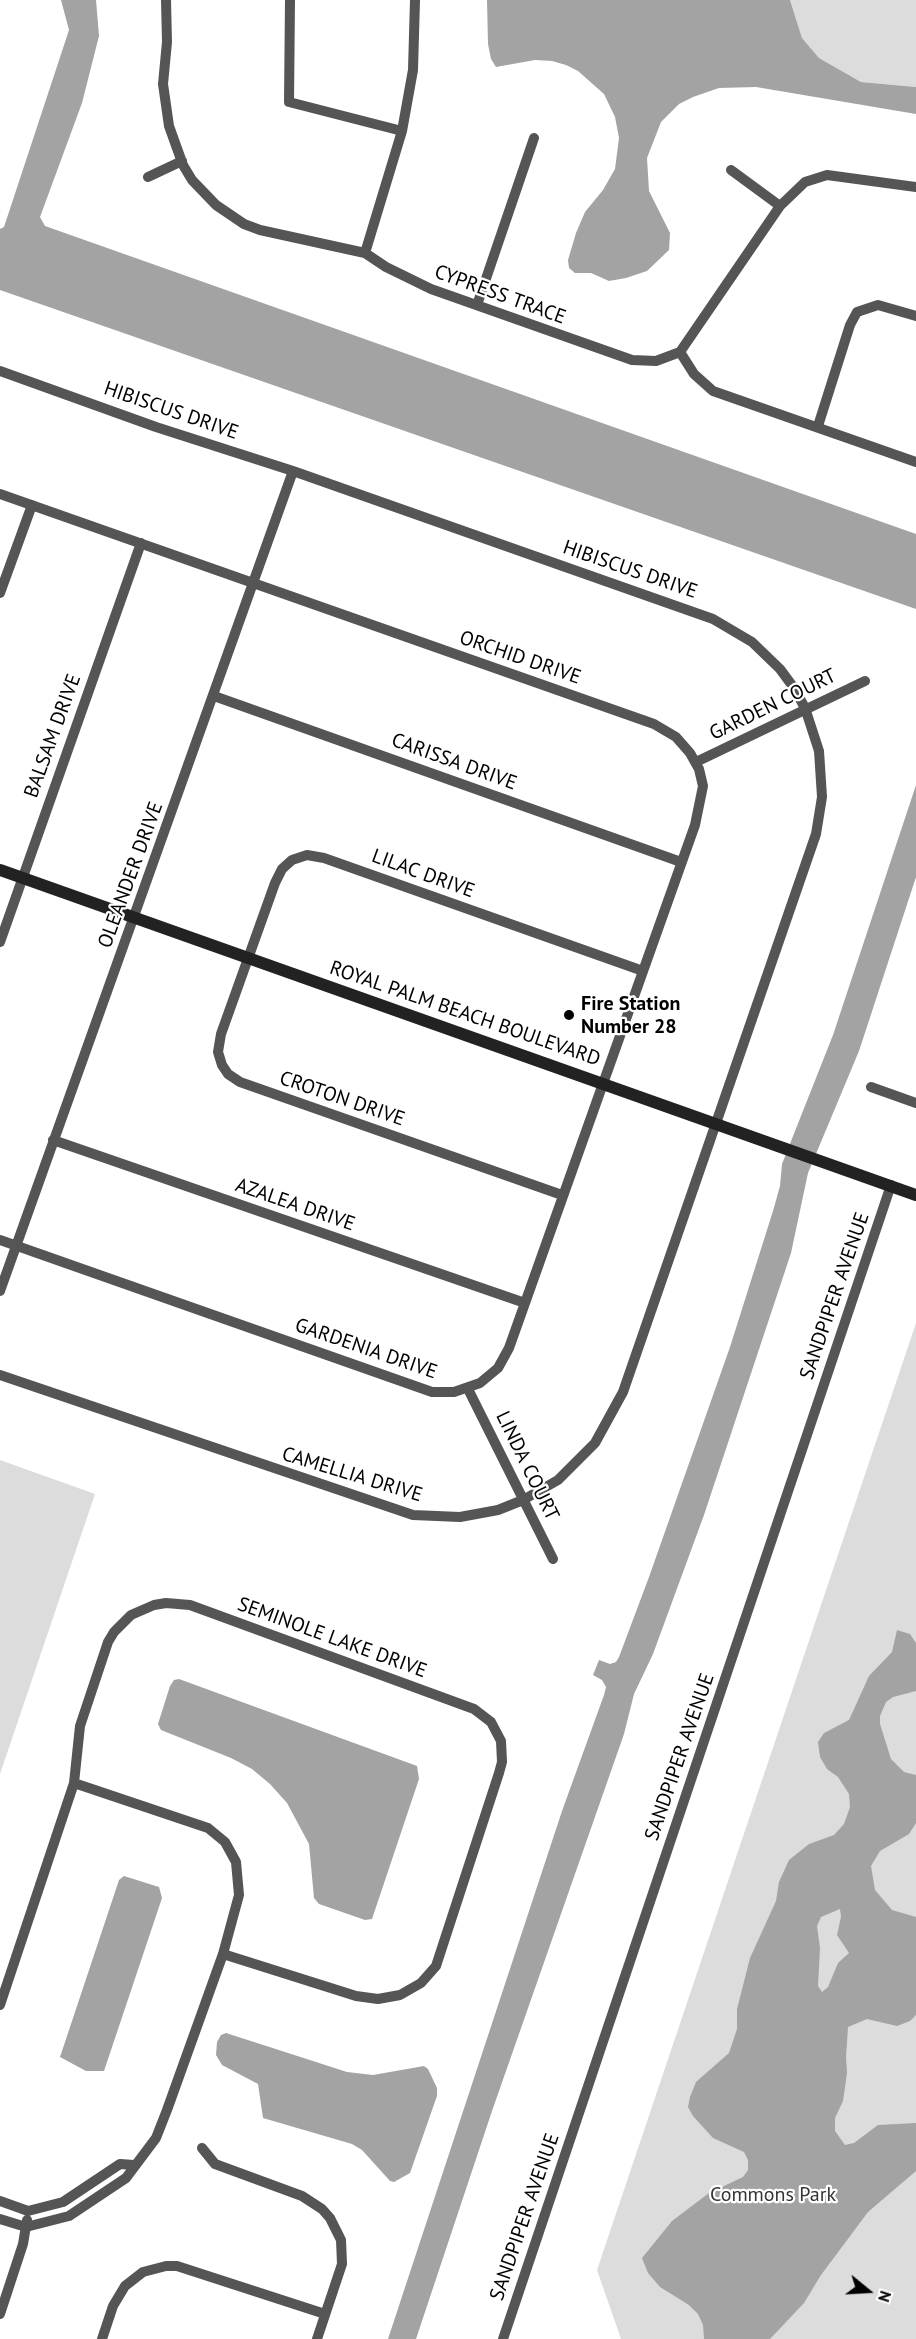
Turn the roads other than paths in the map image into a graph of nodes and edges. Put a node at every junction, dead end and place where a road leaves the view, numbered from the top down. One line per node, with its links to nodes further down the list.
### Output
1 (166, 0): 6 (street, CYPRESS TRACE)
2 (290, 0): 4 (street)
3 (415, 0): 4 (street)
4 (402, 131): 11 (street)
5 (534, 138): 12 (street)
6 (182, 161): 8 (street); 11 (street, CYPRESS TRACE)
7 (731, 170): 10 (street)
8 (148, 177)
9 (916, 187): 10 (street)
10 (780, 206): 14 (street)
11 (365, 253): 12 (street, CYPRESS TRACE)
12 (477, 305): 14 (street, CYPRESS TRACE)
13 (916, 316): 16 (street)
14 (680, 352): 16 (street)
15 (0, 371): 18 (street, HIBISCUS DRIVE)
16 (818, 426): 17 (street)
17 (916, 462)
18 (293, 471): 22 (street, OLEANDER DRIVE); 26 (street, HIBISCUS DRIVE)
19 (0, 494): 20 (street, ORCHID DRIVE)
20 (32, 505): 21 (street, ORCHID DRIVE); 23 (street)
21 (141, 543): 22 (street, ORCHID DRIVE); 30 (street, BALSAM DRIVE)
22 (253, 584): 25 (street, OLEANDER DRIVE); 27 (street, ORCHID DRIVE)
23 (0, 593)
24 (865, 681): 26 (street, GARDEN COURT)
25 (214, 696): 28 (street, CARISSA DRIVE); 31 (street, OLEANDER DRIVE)
26 (805, 708): 27 (street, GARDEN COURT); 38 (street, HIBISCUS DRIVE)
27 (696, 762): 28 (street, ORCHID DRIVE)
28 (681, 862): 34 (street, ORCHID DRIVE)
29 (0, 870): 30 (street, ROYAL PALM BEACH BOULEVARD)
30 (22, 878): 31 (street, ROYAL PALM BEACH BOULEVARD); 32 (street, BALSAM DRIVE)
31 (135, 918): 33 (street, ROYAL PALM BEACH BOULEVARD); 39 (street, OLEANDER DRIVE)
32 (0, 942)
33 (249, 958): 34 (street, LILAC DRIVE); 35 (street, ROYAL PALM BEACH BOULEVARD); 41 (street, CROTON DRIVE)
34 (643, 971): 35 (street, ORCHID DRIVE)
35 (602, 1083): 38 (street, ROYAL PALM BEACH BOULEVARD); 41 (street, GARDENIA DRIVE)
36 (871, 1087): 37 (street)
37 (916, 1103)
38 (715, 1123): 40 (street, ROYAL PALM BEACH BOULEVARD); 49 (street, CAMELLIA DRIVE)
39 (53, 1140): 44 (street, OLEANDER DRIVE); 46 (street, AZALEA DRIVE)
40 (891, 1185): 42 (street, ROYAL PALM BEACH BOULEVARD); 66 (street, SANDPIPER AVENUE)
41 (562, 1195): 46 (street, GARDENIA DRIVE)
42 (916, 1195)
43 (0, 1240): 44 (street, GARDENIA DRIVE)
44 (16, 1246): 45 (street, OLEANDER DRIVE); 48 (street, GARDENIA DRIVE)
45 (0, 1291)
46 (525, 1303): 48 (street, GARDENIA DRIVE)
47 (0, 1376): 49 (street, CAMELLIA DRIVE)
48 (468, 1389): 49 (street, LINDA COURT)
49 (524, 1500): 50 (street, LINDA COURT)
50 (553, 1559)
51 (74, 1783): 52 (street); 52 (street, SEMINOLE LAKE DRIVE); 53 (street, SEMINOLE LAKE DRIVE)
52 (223, 1954): 55 (street)
53 (0, 2005)
54 (202, 2148): 63 (street)
55 (134, 2165): 56 (street); 58 (street)
56 (74, 2194): 58 (street); 59 (street)
57 (0, 2201): 59 (street)
58 (82, 2207): 61 (street)
59 (28, 2211): 61 (street)
60 (0, 2219): 61 (street)
61 (26, 2227): 62 (street)
62 (0, 2314)
63 (325, 2314): 64 (street); 65 (street)
64 (102, 2339)
65 (317, 2339)
66 (503, 2339)

